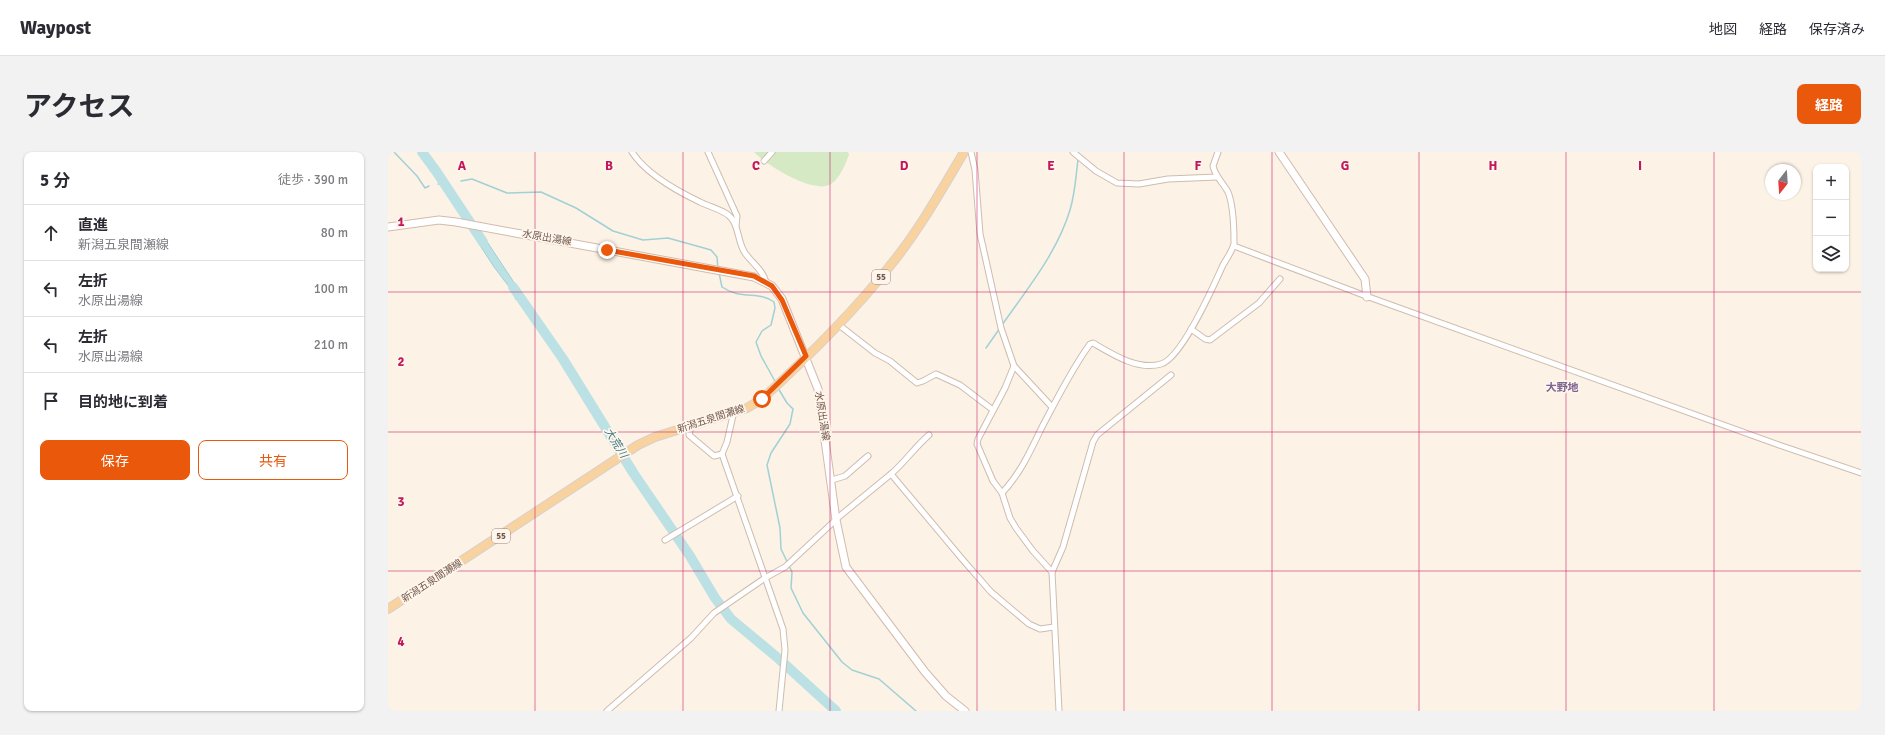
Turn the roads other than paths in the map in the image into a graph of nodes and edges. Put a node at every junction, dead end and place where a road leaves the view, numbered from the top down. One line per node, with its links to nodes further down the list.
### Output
1 (632, 152): 12 (street)
2 (708, 152): 12 (street)
3 (772, 152): 9 (street)
4 (964, 152): 17 (main road, 新潟五泉間瀬線 / 55)
5 (971, 152): 20 (street)
6 (1218, 152): 10 (street)
7 (1279, 152): 16 (main road)
8 (1076, 155): 10 (street)
9 (764, 161)
10 (1217, 177): 13 (street)
11 (388, 227): 15 (main road, 水原出湯線)
12 (736, 228): 15 (street)
13 (1234, 246): 16 (street); 18 (street)
14 (1280, 280): 18 (street)
15 (766, 282): 19 (main road, 水原出湯線)
16 (1367, 297): 29 (street)
17 (839, 325): 19 (main road, 新潟五泉間瀬線 / 55); 23 (street)
18 (1191, 330): 22 (street)
19 (806, 356): 24 (main road, 新潟五泉間瀬線 / 55); 31 (main road, 水原出湯線)
20 (1014, 366): 22 (street); 23 (street)
21 (1171, 375): 36 (street)
22 (1052, 408): 32 (street)
23 (993, 410): 32 (street)
24 (734, 412): 25 (main road, 新潟五泉間瀬線 / 55); 27 (street)
25 (691, 426): 27 (street); 38 (main road, 新潟五泉間瀬線 / 55)
26 (929, 435): 30 (street)
27 (722, 454): 33 (street)
28 (868, 456): 31 (street)
29 (1861, 473)
30 (891, 474): 34 (street); 39 (street)
31 (832, 480): 34 (main road, 水原出湯線)
32 (1002, 493): 36 (street)
33 (738, 496): 35 (street); 37 (street)
34 (836, 520): 37 (street); 42 (main road, 水原出湯線)
35 (665, 540)
36 (1052, 572): 39 (street)
37 (765, 578): 40 (street); 41 (street)
38 (388, 609)
39 (1054, 627): 43 (street)
40 (607, 711)
41 (780, 711)
42 (965, 711)
43 (1059, 711)

